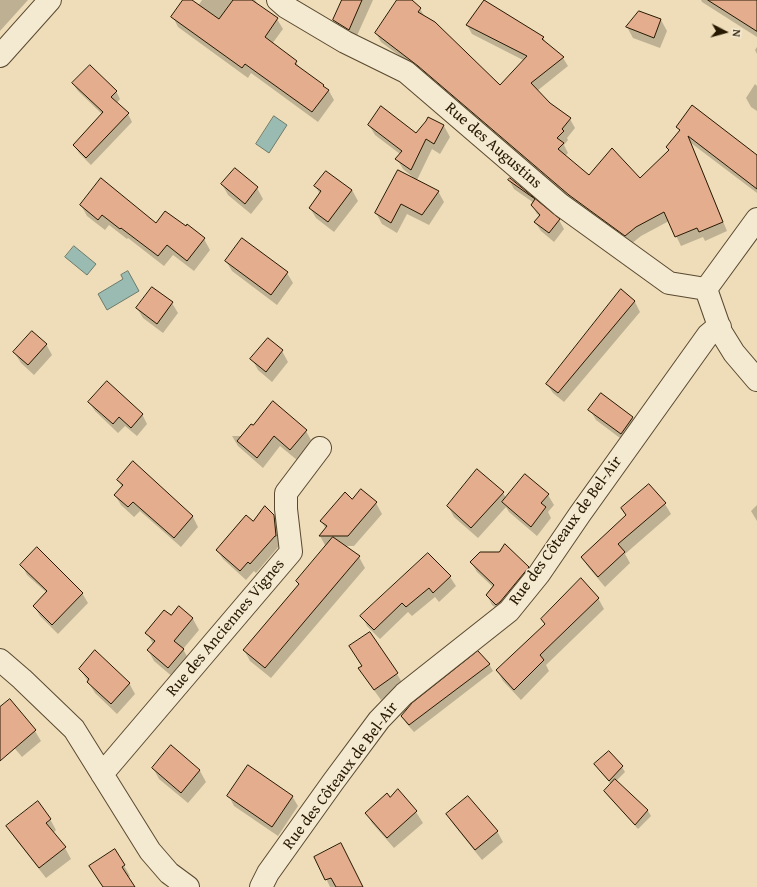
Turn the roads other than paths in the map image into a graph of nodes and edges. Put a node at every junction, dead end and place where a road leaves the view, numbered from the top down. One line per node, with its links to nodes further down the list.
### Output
1 (50, 0): 3 (street)
2 (278, 0): 5 (street, Rue des Augustins)
3 (0, 56)
4 (757, 219): 5 (street)
5 (706, 289): 6 (street)
6 (720, 327): 7 (street); 12 (street, Rue des Côteaux de Bel-Air)
7 (757, 380)
8 (320, 448): 10 (street, Rue des Anciennes Vignes)
9 (0, 660): 10 (street)
10 (102, 774): 11 (street)
11 (188, 887)
12 (261, 887)

